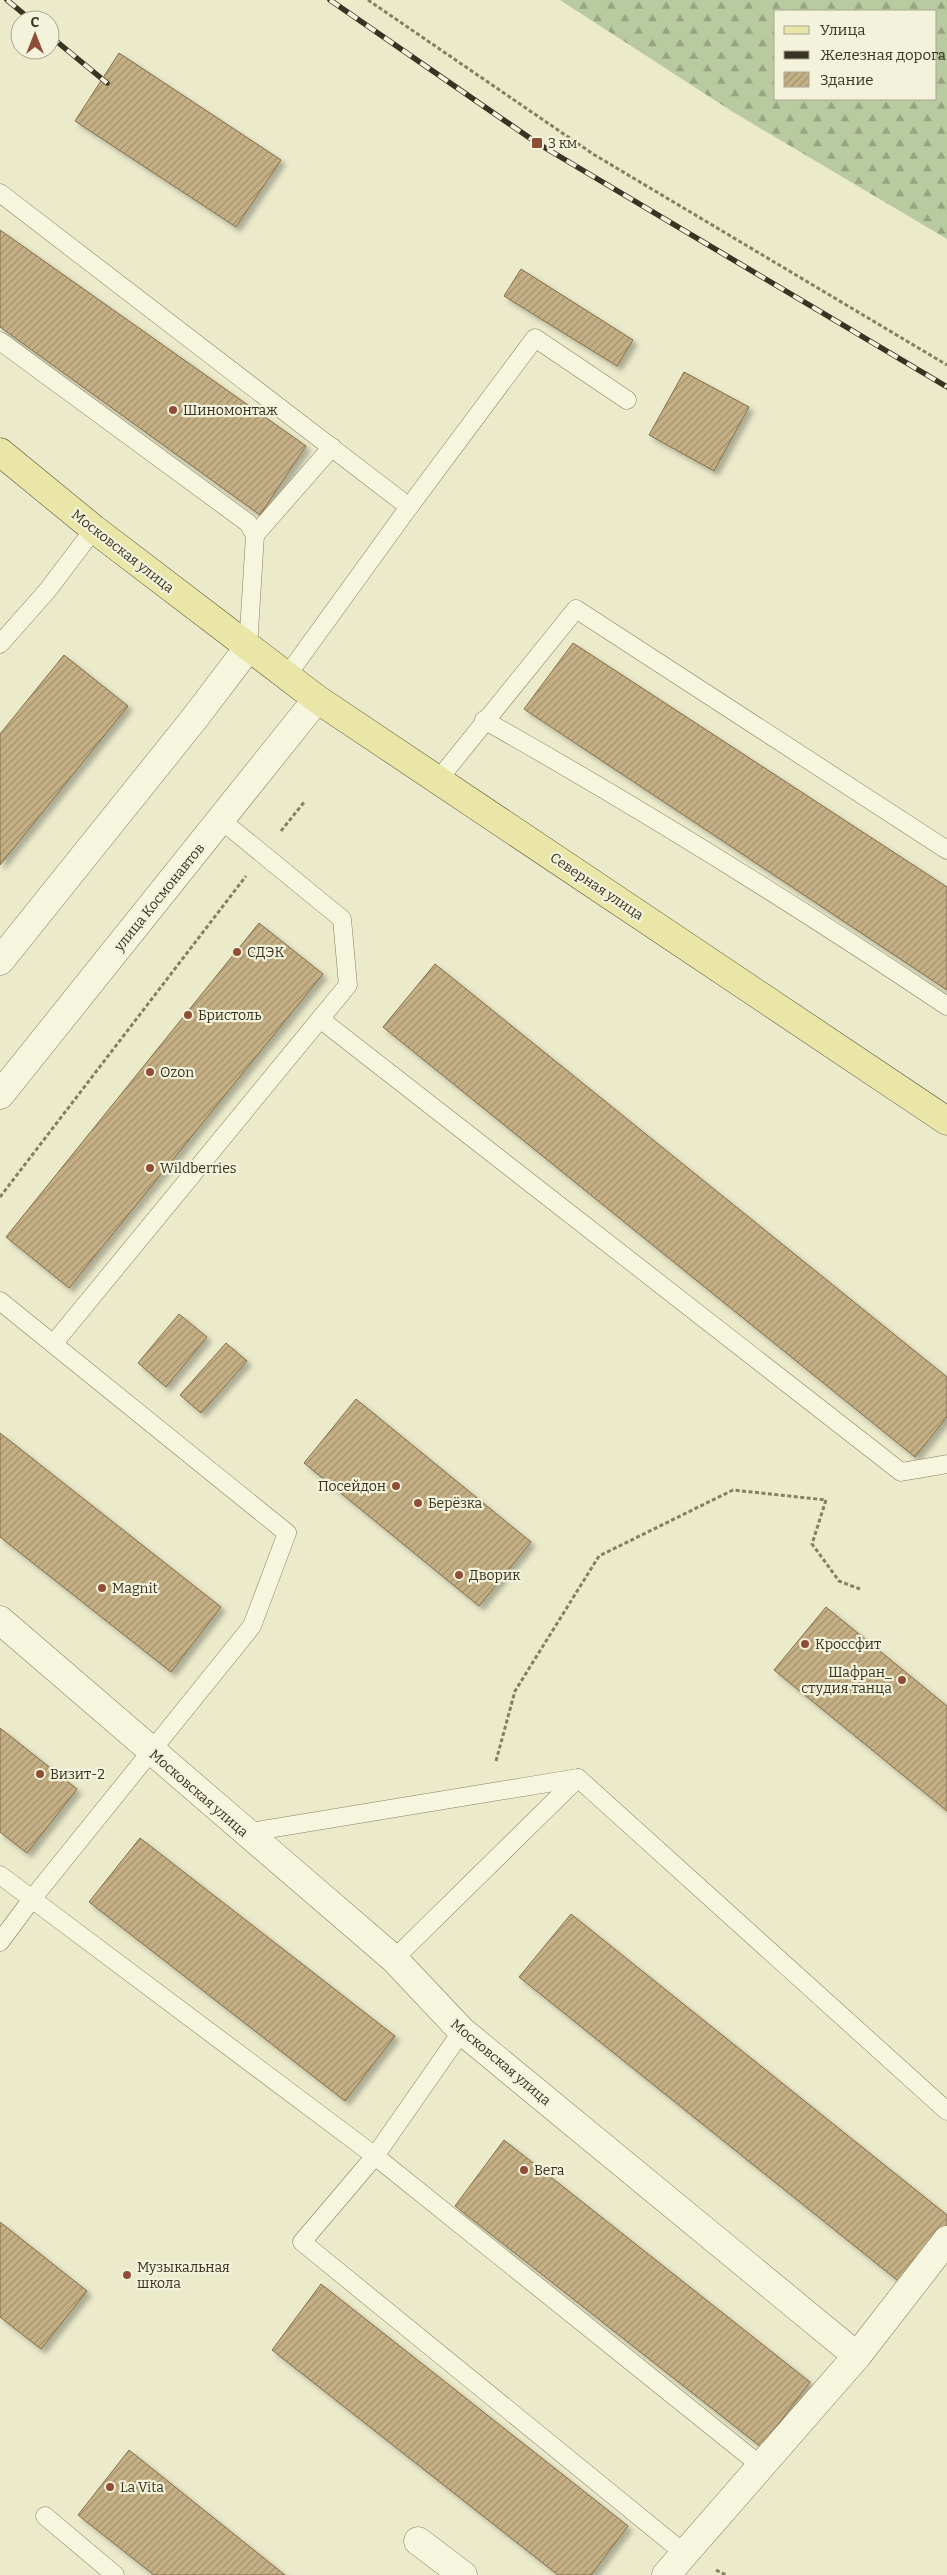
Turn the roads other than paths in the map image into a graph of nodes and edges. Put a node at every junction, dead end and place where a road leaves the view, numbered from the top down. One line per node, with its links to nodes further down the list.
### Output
1 (0, 193): 4 (lane)
2 (0, 341): 8 (lane)
3 (627, 400): 6 (lane)
4 (332, 447): 6 (lane); 8 (lane)
5 (0, 452): 7 (main road, Московская улица)
6 (409, 507): 11 (lane)
7 (94, 529): 9 (lane); 10 (main road, Московская улица)
8 (255, 535): 10 (lane)
9 (0, 644)
10 (248, 648): 11 (main road, Северная улица); 17 (street)
11 (286, 677): 12 (main road, Северная улица)
12 (317, 699): 14 (main road, Северная улица); 15 (street, улица Космонавтов)
13 (484, 720): 14 (lane); 16 (lane); 18 (lane)
14 (438, 780): 21 (main road, Северная улица)
15 (221, 820): 19 (lane); 20 (street, улица Космонавтов)
16 (947, 850)
17 (0, 961)
18 (947, 1006)
19 (320, 1019): 23 (lane); 24 (lane)
20 (0, 1094)
21 (947, 1121)
22 (0, 1301): 23 (lane)
23 (54, 1343): 26 (lane)
24 (947, 1464)
25 (0, 1620): 26 (street, Московская улица)
26 (151, 1752): 28 (street, Московская улица); 30 (lane)
27 (578, 1778): 28 (lane); 32 (lane); 34 (lane)
28 (244, 1833): 32 (street, Московская улица)
29 (0, 1874): 30 (lane)
30 (32, 1899): 31 (lane); 35 (lane)
31 (0, 1942)
32 (394, 1959): 33 (street, Московская улица)
33 (462, 2031): 35 (lane); 37 (street, Московская улица)
34 (947, 2111)
35 (375, 2156): 38 (lane); 41 (lane)
36 (947, 2240): 37 (street)
37 (857, 2356): 38 (street)
38 (760, 2465): 41 (street)
39 (44, 2516): 42 (lane)
40 (418, 2540): 43 (street)
41 (684, 2553): 44 (street)
42 (115, 2575)
43 (463, 2575)
44 (666, 2575)

